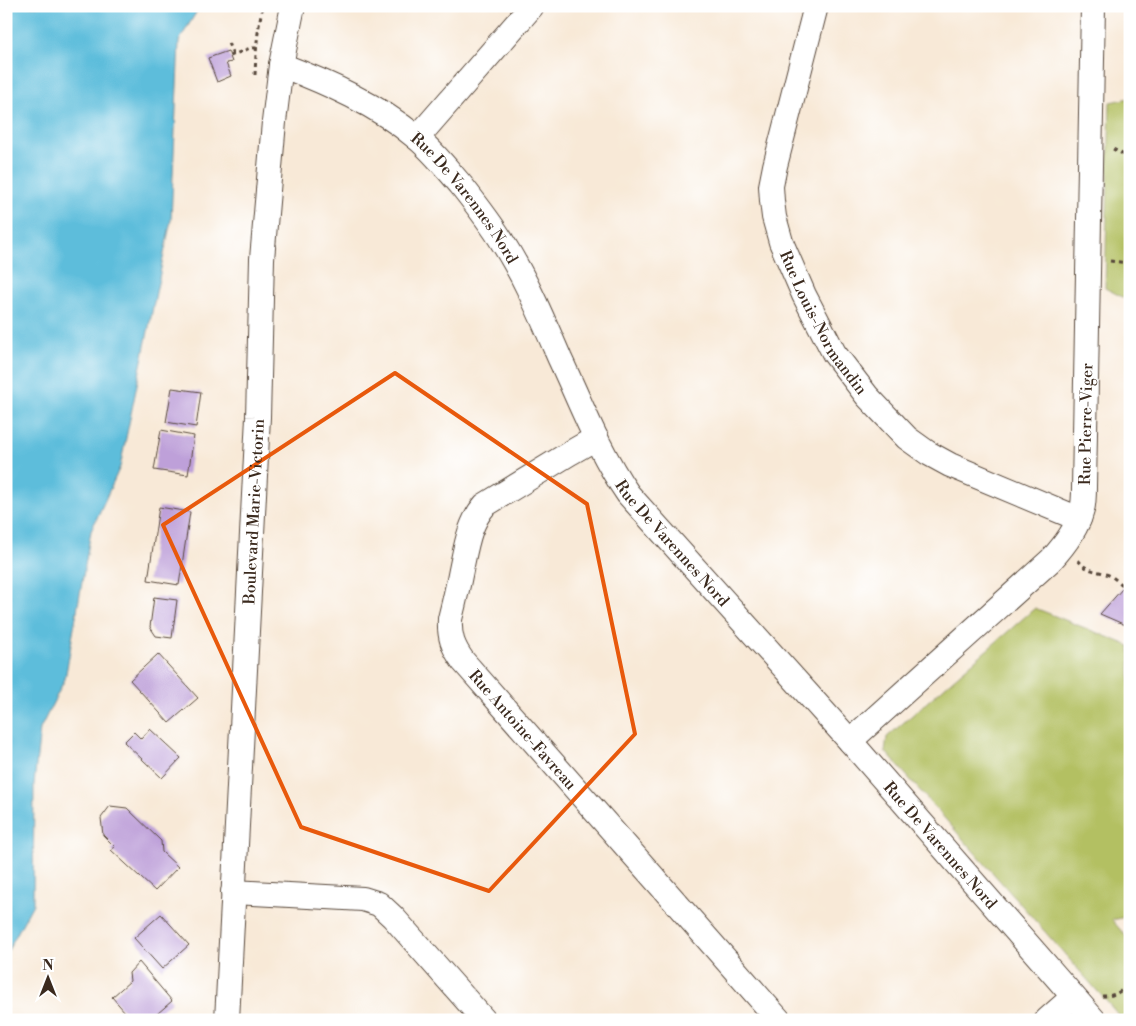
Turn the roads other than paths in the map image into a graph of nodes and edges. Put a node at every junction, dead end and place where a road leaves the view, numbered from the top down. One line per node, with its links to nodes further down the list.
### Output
1 (293, 6): 5 (street, Boulevard Marie-Victorin)
2 (532, 6): 6 (street)
3 (816, 6): 8 (street, Rue Louis-Normandin)
4 (1092, 6): 8 (street, Rue Pierre-Viger)
5 (281, 65): 6 (street, Rue De Varennes Nord); 10 (street, Boulevard Marie-Victorin)
6 (417, 138): 7 (street, Rue De Varennes Nord)
7 (596, 438): 9 (street, Rue De Varennes Nord); 14 (street, Rue Antoine-Favreau)
8 (1079, 519): 9 (street, Rue Pierre-Viger)
9 (850, 741): 11 (street, Rue De Varennes Nord)
10 (233, 892): 12 (street, Boulevard Marie-Victorin); 13 (street)
11 (1088, 1004): 15 (street)
12 (226, 1020)
13 (484, 1020)
14 (779, 1020)
15 (1047, 1020)

